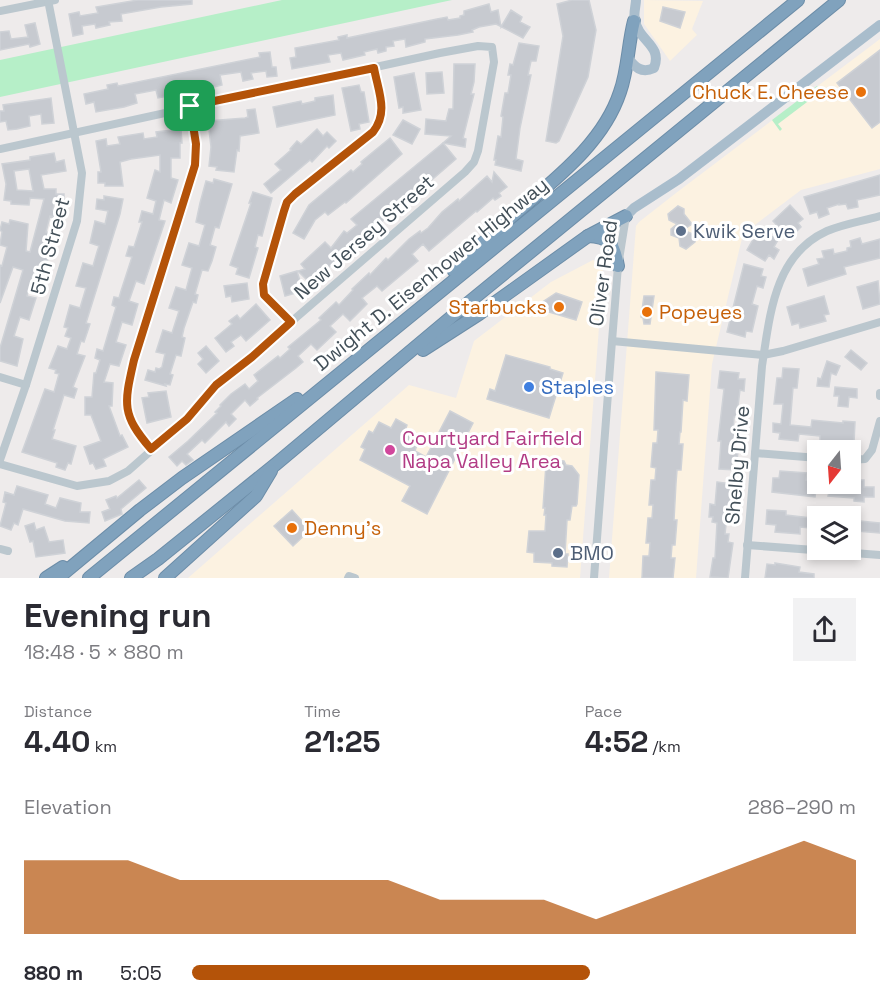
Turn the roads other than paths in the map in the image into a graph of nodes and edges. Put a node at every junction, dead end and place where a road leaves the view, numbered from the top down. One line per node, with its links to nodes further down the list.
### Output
1 (50, 0): 5 (street); 11 (street, 5th Street)
2 (636, 0): 6 (main road)
3 (798, 0): 19 (highway, Dwight D. Eisenhower Highway)
4 (839, 0): 23 (highway)
5 (0, 11)
6 (634, 21): 8 (highway); 8 (main road)
7 (880, 26): 13 (main road, Oliver Road)
8 (627, 57): 19 (highway)
9 (374, 68): 10 (street); 17 (street); 17 (street, New Jersey Street)
10 (190, 106): 11 (street); 27 (street)
11 (76, 132): 12 (street); 25 (street, 5th Street)
12 (0, 149)
13 (626, 216): 15 (highway); 16 (street, Oliver Road)
14 (880, 216): 21 (street, Shelby Drive)
15 (588, 236): 16 (highway); 23 (highway)
16 (618, 266): 20 (street, Oliver Road)
17 (291, 322): 27 (street, New Jersey Street)
18 (880, 322): 21 (street)
19 (394, 328): 22 (highway, Dwight D. Eisenhower Highway)
20 (612, 341): 21 (street); 45 (street, Oliver Road)
21 (764, 355): 28 (street, Shelby Drive)
22 (341, 370): 35 (highway); 39 (highway, Dwight D. Eisenhower Highway)
23 (384, 375): 32 (highway)
24 (0, 377): 25 (street)
25 (26, 385): 31 (street, 5th Street)
26 (880, 421): 30 (street)
27 (151, 449): 31 (street, New Jersey Street)
28 (755, 453): 29 (street); 33 (street, Shelby Drive)
29 (807, 457)
30 (861, 459)
31 (0, 462)
32 (276, 464): 36 (highway); 42 (highway)
33 (747, 545): 34 (street); 46 (street, Shelby Drive)
34 (880, 555)
35 (83, 557): 37 (highway); 38 (highway)
36 (158, 560): 40 (highway); 41 (highway)
37 (46, 578)
38 (58, 578)
39 (89, 578)
40 (131, 578)
41 (150, 578)
42 (165, 578)
43 (348, 578): 44 (street)
44 (355, 578)
45 (594, 578)
46 (745, 578)

